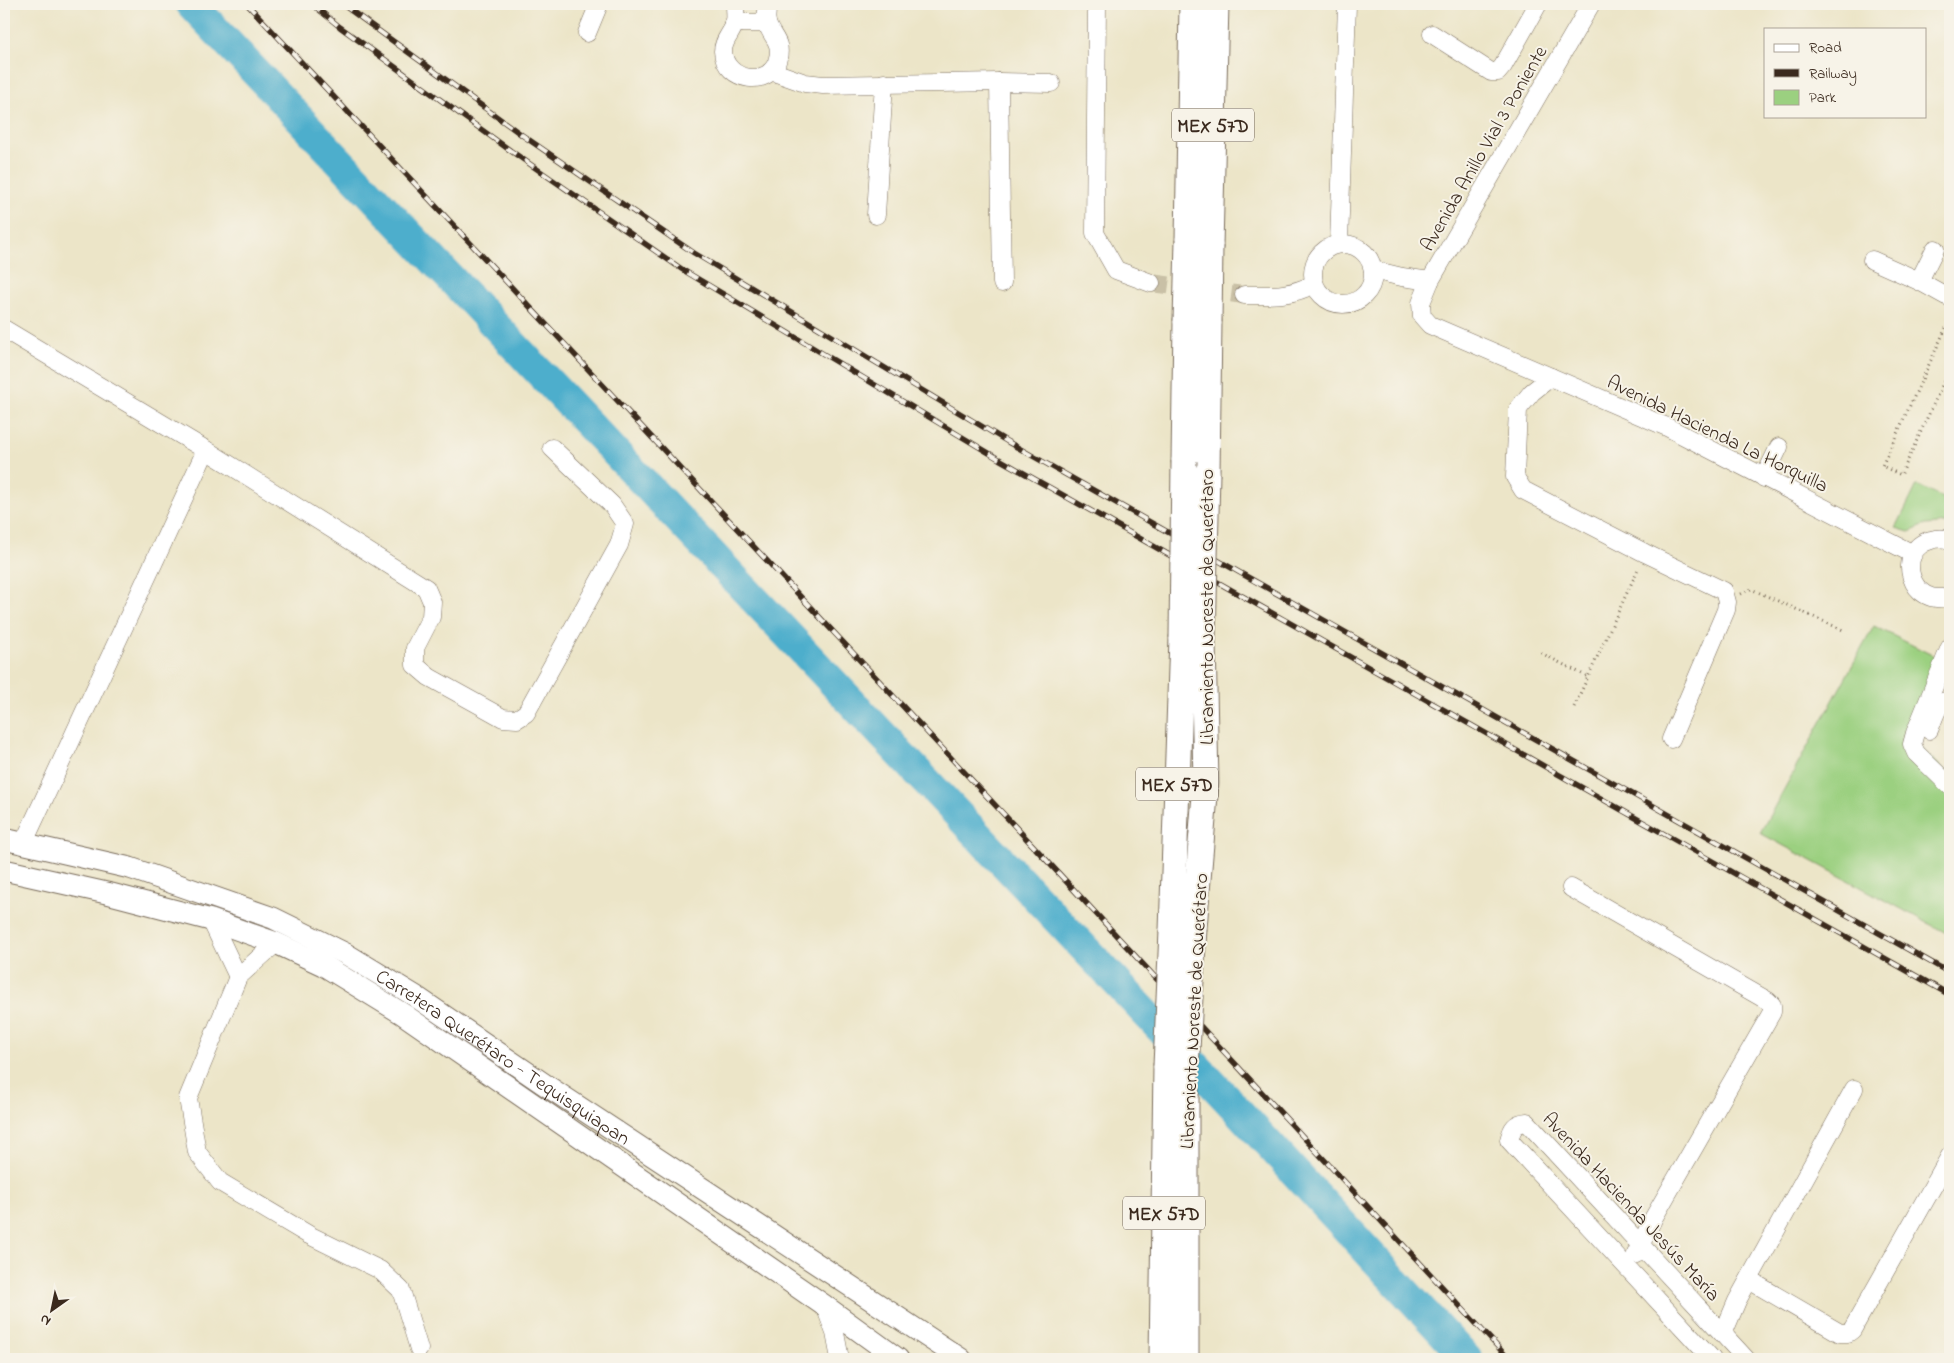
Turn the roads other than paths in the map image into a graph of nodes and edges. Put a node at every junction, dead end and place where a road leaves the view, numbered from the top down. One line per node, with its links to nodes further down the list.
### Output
1 (599, 4): 12 (street)
2 (735, 4): 10 (street)
3 (768, 4): 11 (street)
4 (1097, 4): 27 (street)
5 (1192, 4): 19 (highway, Libramiento Noreste de Querétaro / MEX 57D)
6 (1216, 4): 19 (highway, Libramiento Noreste de Querétaro / MEX 57D)
7 (1347, 4): 20 (street)
8 (1538, 4): 13 (street)
9 (1591, 4): 24 (street, Avenida Anillo Vial 3 Poniente)
10 (734, 23): 11 (street); 14 (street)
11 (767, 23): 14 (street)
12 (587, 33)
13 (1432, 34)
14 (771, 71): 16 (street)
15 (999, 82): 16 (street); 17 (street); 26 (street)
16 (884, 83): 18 (street)
17 (1051, 83)
18 (876, 215)
19 (1199, 243): 32 (highway, Libramiento Noreste de Querétaro / MEX 57D, bridge)
20 (1339, 243): 23 (street); 28 (street)
21 (1935, 249): 25 (street)
22 (1872, 260): 25 (street)
23 (1373, 270): 24 (street); 28 (street)
24 (1430, 281): 31 (street, Avenida Anillo Vial 3 Poniente)
25 (1919, 281): 30 (street)
26 (1002, 282)
27 (1151, 283)
28 (1314, 284): 29 (street)
29 (1244, 295)
30 (1950, 296)
31 (1422, 316): 34 (street, Avenida Hacienda La Horquilla)
32 (1198, 322): 42 (highway, Libramiento Noreste de Querétaro / MEX 57D, bridge); 42 (highway, Libramiento Noreste de Querétaro / MEX 57D, bridge)
33 (4, 329): 37 (street)
34 (1551, 377): 38 (street, Avenida Hacienda La Horquilla); 46 (street)
35 (1779, 447): 38 (street)
36 (552, 448): 37 (street)
37 (206, 450): 48 (street)
38 (1764, 478): 40 (street, Avenida Hacienda La Horquilla)
39 (1950, 540): 40 (street)
40 (1912, 554): 41 (street)
41 (1950, 596)
42 (1192, 639): 54 (highway, Libramiento Noreste de Querétaro / MEX 57D, bridge)
43 (1950, 647): 47 (street)
44 (1950, 700): 45 (street)
45 (1929, 730)
46 (1671, 739)
47 (1950, 786)
48 (14, 840): 65 (main road, Carretera Querétaro - Tequisquiapan)
49 (4, 870): 51 (main road, Carretera Querétaro - Tequisquiapan)
50 (1571, 888): 57 (street)
51 (211, 920): 52 (main road, Carretera Querétaro - Tequisquiapan); 53 (street)
52 (276, 943): 53 (street); 60 (main road, Carretera Querétaro - Tequisquiapan)
53 (238, 977): 62 (street)
54 (1176, 1067): 66 (highway, Libramiento Noreste de Querétaro / MEX 57D); 67 (highway, Libramiento Noreste de Querétaro / MEX 57D)
55 (1854, 1089): 59 (street)
56 (1950, 1156): 59 (street)
57 (1641, 1245): 58 (street); 58 (street, Avenida Hacienda Jesús María); 61 (street, Avenida Hacienda Jesús María)
58 (1628, 1267): 68 (street, Avenida Hacienda Jesús María)
59 (1749, 1280): 61 (street)
60 (825, 1306): 63 (street); 64 (main road, Carretera Querétaro - Tequisquiapan)
61 (1723, 1334): 69 (street, Avenida Hacienda Jesús María)
62 (419, 1349)
63 (840, 1359)
64 (898, 1359)
65 (961, 1359)
66 (1162, 1359)
67 (1186, 1359)
68 (1712, 1359)
69 (1746, 1359)

